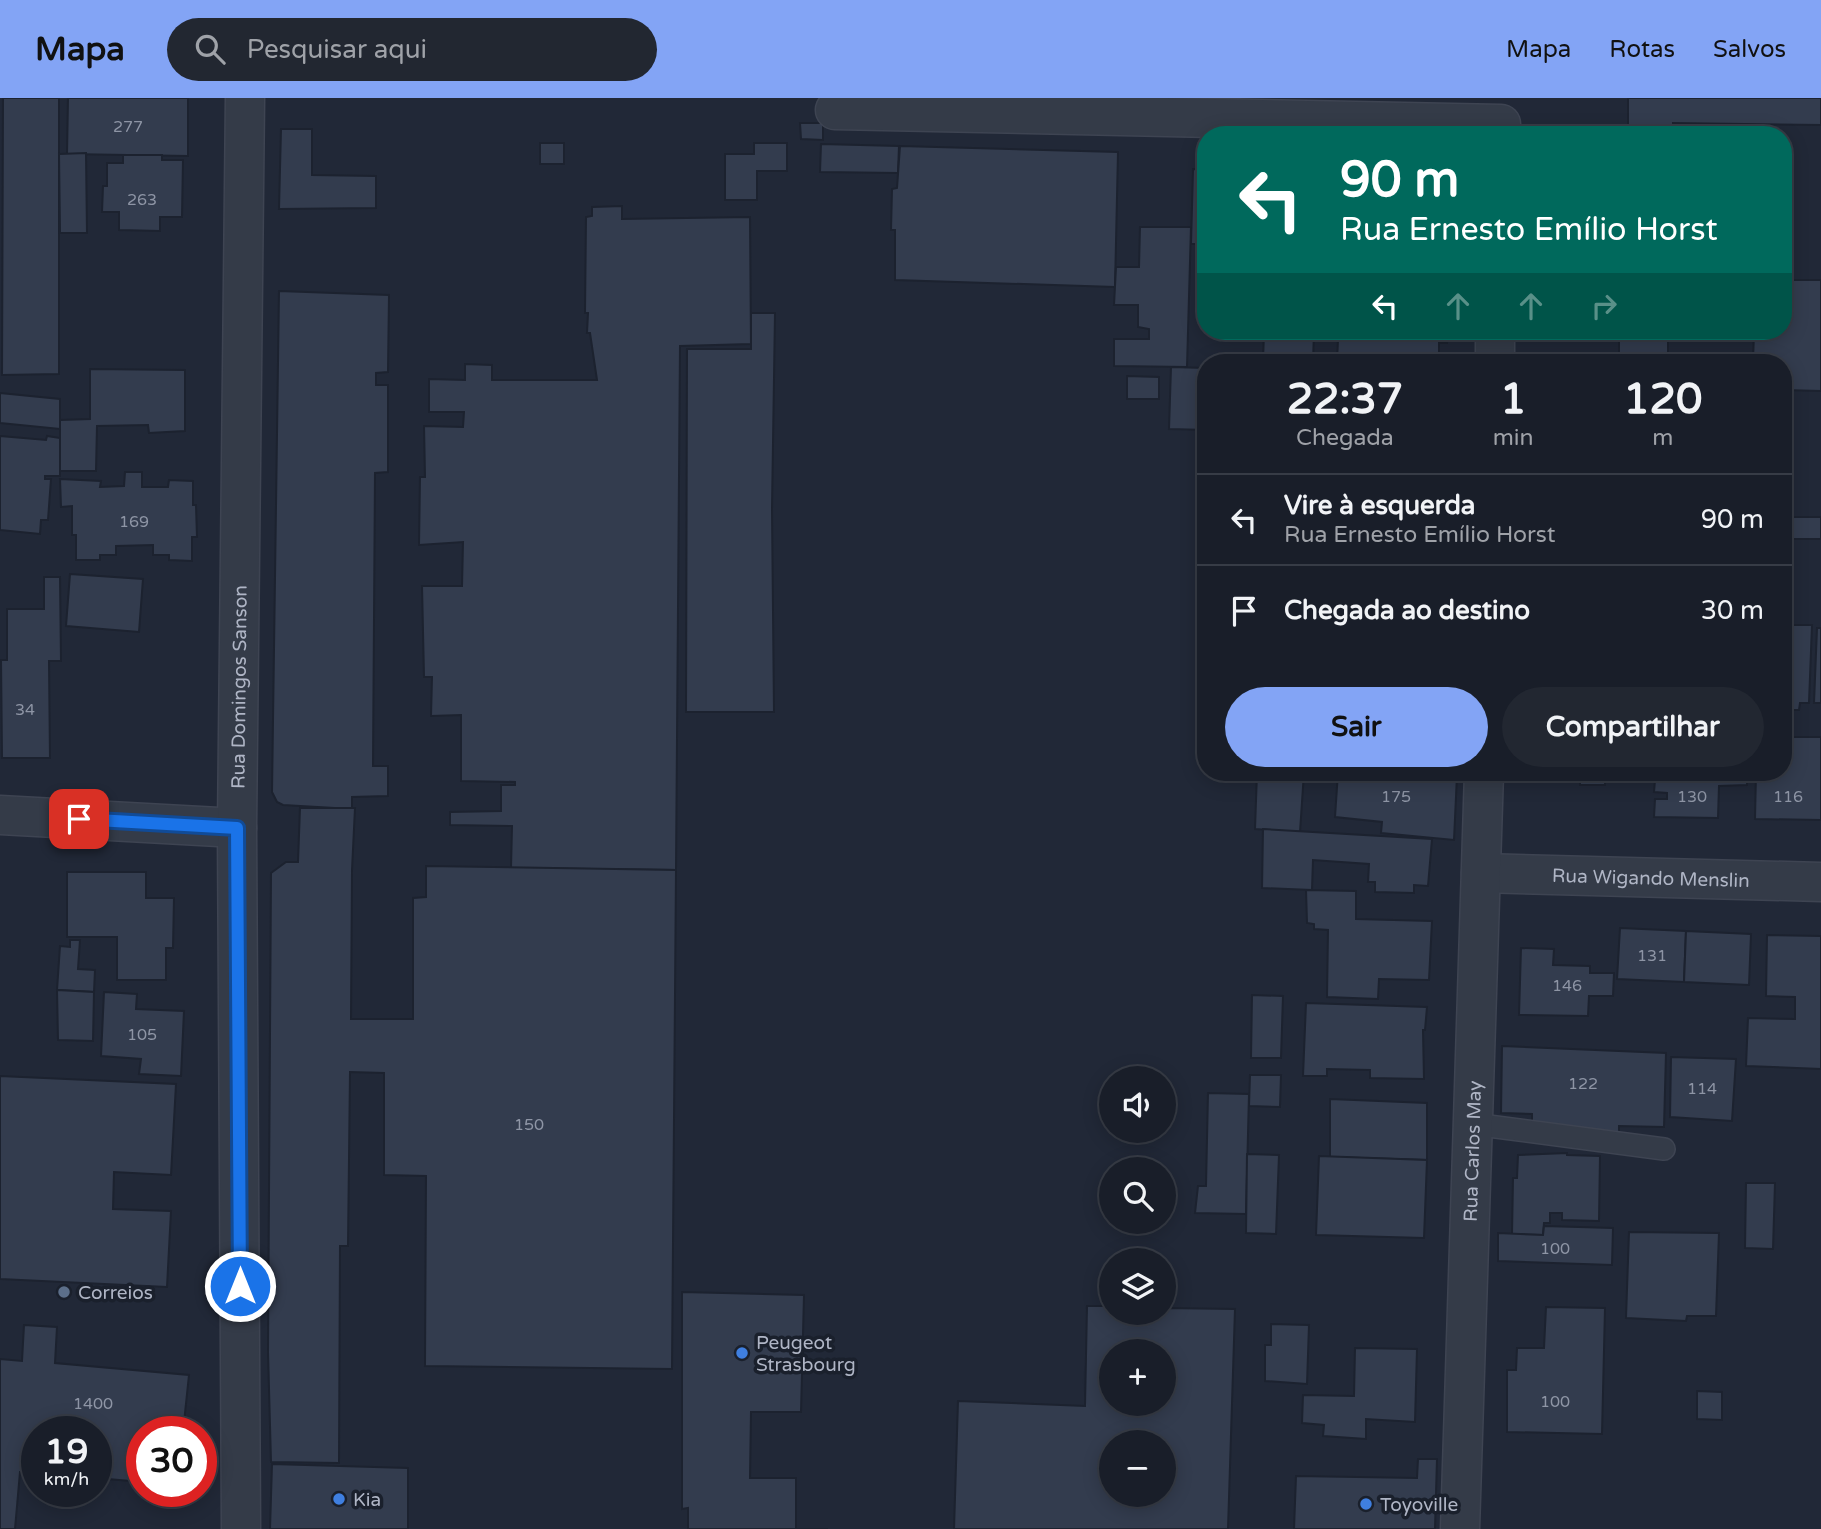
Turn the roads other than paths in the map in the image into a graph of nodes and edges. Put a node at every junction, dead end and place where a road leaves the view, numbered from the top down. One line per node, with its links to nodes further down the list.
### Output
1 (245, 98): 6 (street, Rua Domingos Sanson)
2 (835, 110): 3 (street)
3 (1501, 119)
4 (1484, 781): 7 (street, Rua Carlos May)
5 (0, 815): 6 (street)
6 (237, 828): 11 (street, Rua Domingos Sanson)
7 (1481, 873): 8 (street, Rua Wigando Menslin); 9 (street, Rua Carlos May)
8 (1821, 882)
9 (1474, 1124): 10 (lane); 12 (street, Rua Carlos May)
10 (1664, 1149)
11 (241, 1529)
12 (1460, 1529)

